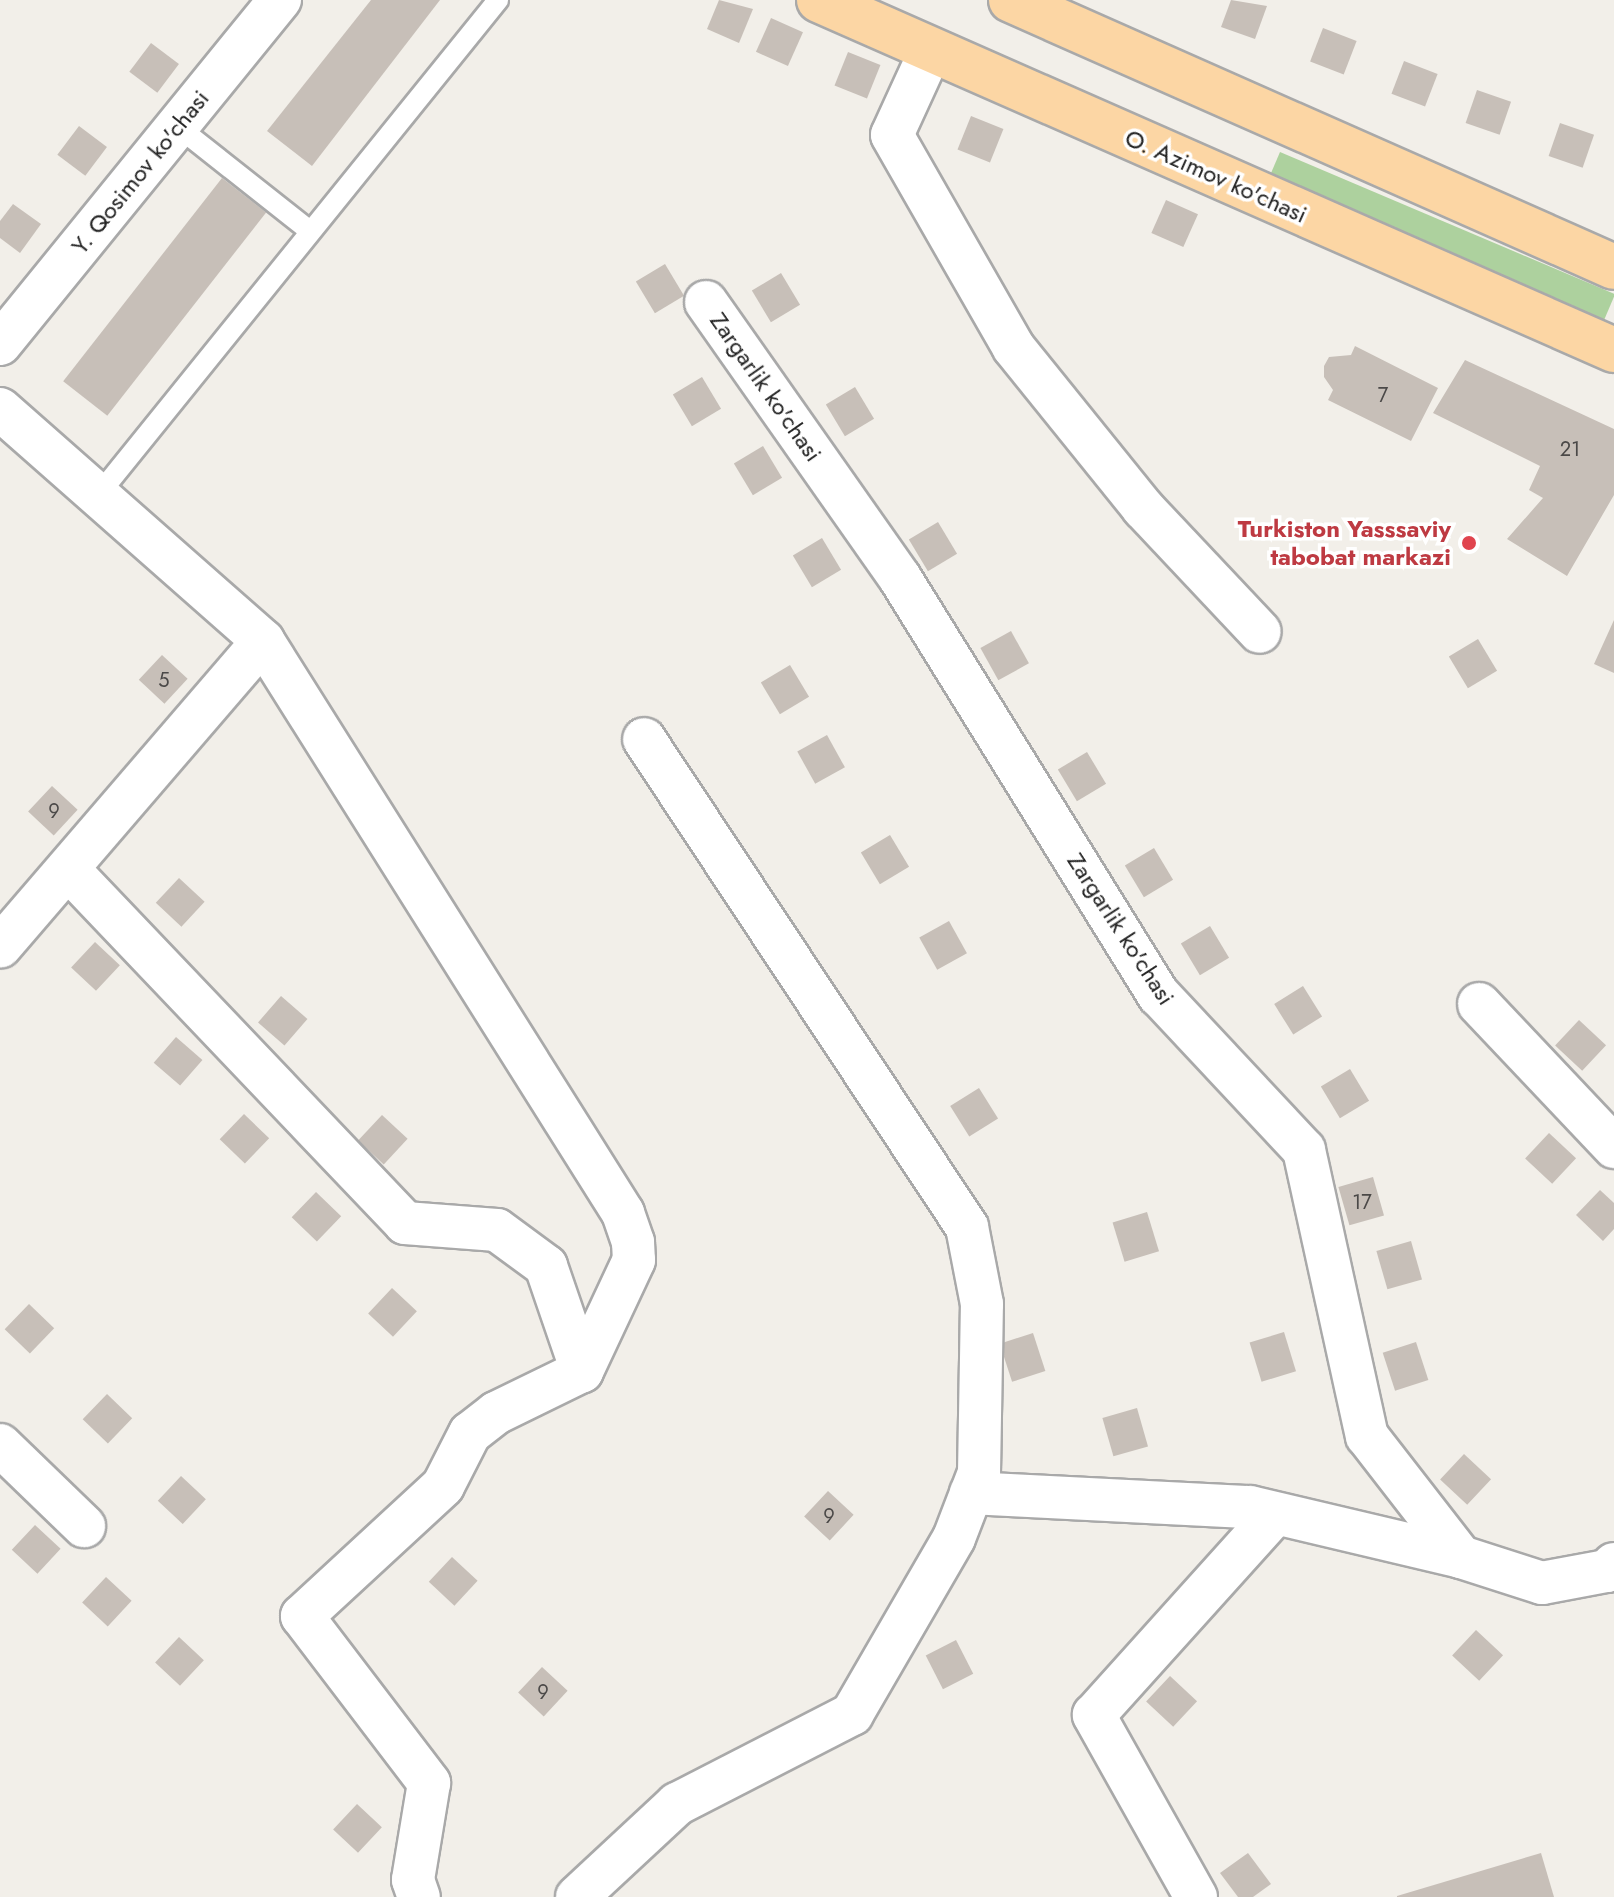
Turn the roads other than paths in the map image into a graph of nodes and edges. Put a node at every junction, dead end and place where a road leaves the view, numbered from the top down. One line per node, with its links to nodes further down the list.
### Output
1 (280, 0): 6 (street, Y. Qosimov ko'chasi)
2 (498, 0): 7 (lane)
3 (819, 0): 5 (main road, O. Azimov ko'chasi)
4 (1011, 0): 8 (main road)
5 (930, 52): 11 (main road, O. Azimov ko'chasi); 14 (street)
6 (177, 126): 7 (lane); 10 (street, Y. Qosimov ko'chasi)
7 (310, 231): 13 (lane)
8 (1614, 267)
9 (706, 302): 26 (street, Zargarlik ko'chasi)
10 (0, 344)
11 (1614, 350)
12 (0, 409): 13 (street)
13 (99, 494): 15 (street)
14 (1260, 632)
15 (263, 641): 17 (street); 21 (street)
16 (644, 739): 23 (street)
17 (68, 869): 18 (street); 21 (street)
18 (0, 947)
19 (1479, 1004): 20 (street)
20 (1614, 1147)
21 (582, 1371): 28 (street)
22 (0, 1445): 25 (street)
23 (971, 1493): 24 (street); 29 (street)
24 (1275, 1514): 26 (street); 30 (street)
25 (84, 1526)
26 (1461, 1557): 27 (street)
27 (1614, 1564)
28 (419, 1897)
29 (577, 1897)
30 (1196, 1897)

